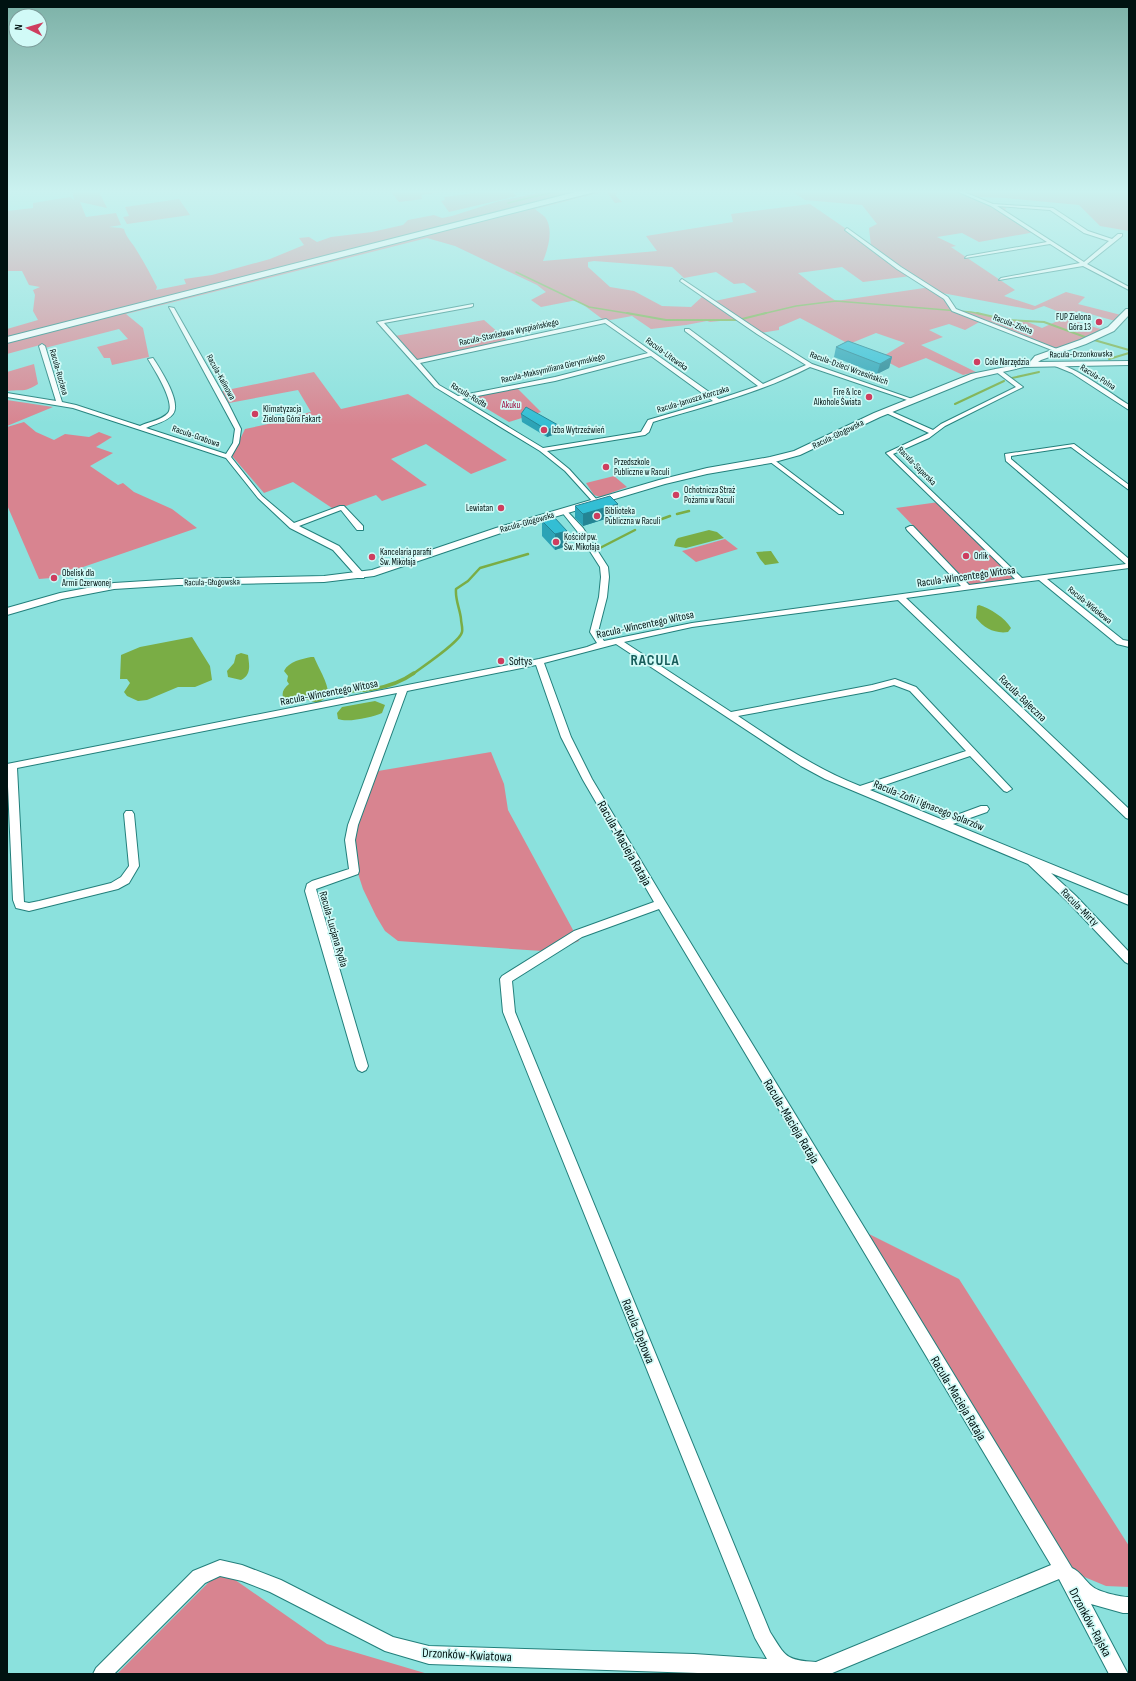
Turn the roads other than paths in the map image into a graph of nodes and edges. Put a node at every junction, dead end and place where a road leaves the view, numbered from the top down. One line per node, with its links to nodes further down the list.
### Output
1 (275, 268): 14 (highway)
2 (278, 268): 15 (highway)
3 (899, 268): 17 (street, Racula-Zielna)
4 (1059, 268): 6 (street)
5 (1092, 268): 8 (street)
6 (1000, 279)
7 (682, 280): 24 (street, Racula-Dzieci Wrzesińskich)
8 (1129, 289)
9 (471, 305): 21 (street, Racula-Rodła)
10 (171, 308): 38 (street, Racula-Kalinowa)
11 (1128, 313): 17 (street)
12 (606, 320): 18 (street, Racula-Litewska); 21 (street, Racula-Stanisława Wyspiańskiego)
13 (687, 330): 27 (street)
14 (7, 335)
15 (7, 340)
16 (42, 346): 32 (street, Racula-Ruciana)
17 (1059, 351): 20 (street)
18 (652, 354): 29 (street, Racula-Maksymiliana Gierymskiego); 31 (street, Racula-Litewska)
19 (151, 359): 35 (street)
20 (1046, 360): 23 (street, Racula-Drzonkowska); 25 (street, Racula-Drzonkowska)
21 (416, 362): 29 (street, Racula-Rodła)
22 (1129, 363): 23 (street, Racula-Drzonkowska)
23 (1057, 364): 33 (street, Racula-Polna)
24 (810, 365): 27 (street, Racula-Janusza Korczaka); 30 (street, Racula-Dzieci Wrzesińskich)
25 (1033, 365): 26 (street, Racula-Głogowska)
26 (997, 370): 30 (street, Racula-Głogowska); 36 (street, Racula-Saperska)
27 (762, 386): 31 (street, Racula-Janusza Korczaka)
28 (7, 395): 32 (street, Racula-Grabowa)
29 (458, 398): 37 (street, Racula-Rodła)
30 (912, 400): 34 (street, Racula-Głogowska)
31 (718, 401): 37 (street, Racula-Janusza Korczaka)
32 (59, 402): 35 (street, Racula-Grabowa)
33 (1129, 408)
34 (886, 412): 36 (street); 39 (street, Racula-Głogowska)
35 (142, 427): 38 (street, Racula-Grabowa)
36 (933, 432): 51 (street, Racula-Saperska)
37 (542, 450): 41 (street, Racula-Rodła)
38 (228, 456): 44 (street, Racula-Grabowa)
39 (771, 460): 41 (street, Racula-Głogowska); 43 (street)
40 (1129, 488): 47 (street)
41 (596, 502): 42 (street, Racula-Głogowska)
42 (564, 511): 49 (street, Racula-Głogowska); 56 (street)
43 (841, 513)
44 (293, 526): 45 (street); 49 (street, Racula-Grabowa)
45 (360, 528)
46 (910, 528): 52 (street)
47 (1129, 562)
48 (1129, 566): 50 (street, Racula-Wincentego Witosa)
49 (360, 576): 54 (street, Racula-Głogowska)
50 (1041, 578): 51 (street, Racula-Wincentego Witosa); 57 (street, Racula-Widokowa)
51 (1022, 581): 52 (street, Racula-Wincentego Witosa)
52 (967, 588): 53 (street, Racula-Wincentego Witosa)
53 (900, 597): 55 (street, Racula-Wincentego Witosa); 67 (street, Racula-Bajeczna)
54 (7, 612)
55 (616, 640): 56 (street, Racula-Wincentego Witosa); 60 (street, Racula-Zofii i Ignacego Solarzów)
56 (602, 644): 58 (street, Racula-Wincentego Witosa)
57 (1129, 644)
58 (539, 662): 59 (street, Racula-Wincentego Witosa); 71 (street, Racula-Macieja Rataja)
59 (403, 689): 62 (street, Racula-Wincentego Witosa); 73 (street, Racula-Lucjana Rydla)
60 (729, 715): 61 (street); 64 (street, Racula-Zofii i Ignacego Solarzów)
61 (972, 752): 63 (street); 64 (street)
62 (9, 767): 66 (street)
63 (1007, 789)
64 (860, 790): 68 (street, Racula-Zofii i Ignacego Solarzów)
65 (984, 809): 68 (street)
66 (129, 814)
67 (1129, 816)
68 (944, 824): 69 (street, Racula-Zofii i Ignacego Solarzów)
69 (1028, 858): 70 (street, Racula-Zofii i Ignacego Solarzów); 72 (street, Racula-Mirty)
70 (1129, 901)
71 (661, 904): 74 (street, Racula-Macieja Rataja); 76 (street, Racula-Dębowa)
72 (1129, 959)
73 (362, 1066)
74 (1063, 1569): 75 (street); 76 (street, Drzonków-Kwiatowa); 78 (street, Drzonków-Rajska)
75 (1129, 1605)
76 (796, 1672): 77 (street, Drzonków-Kwiatowa)
77 (102, 1674)
78 (1119, 1674)

